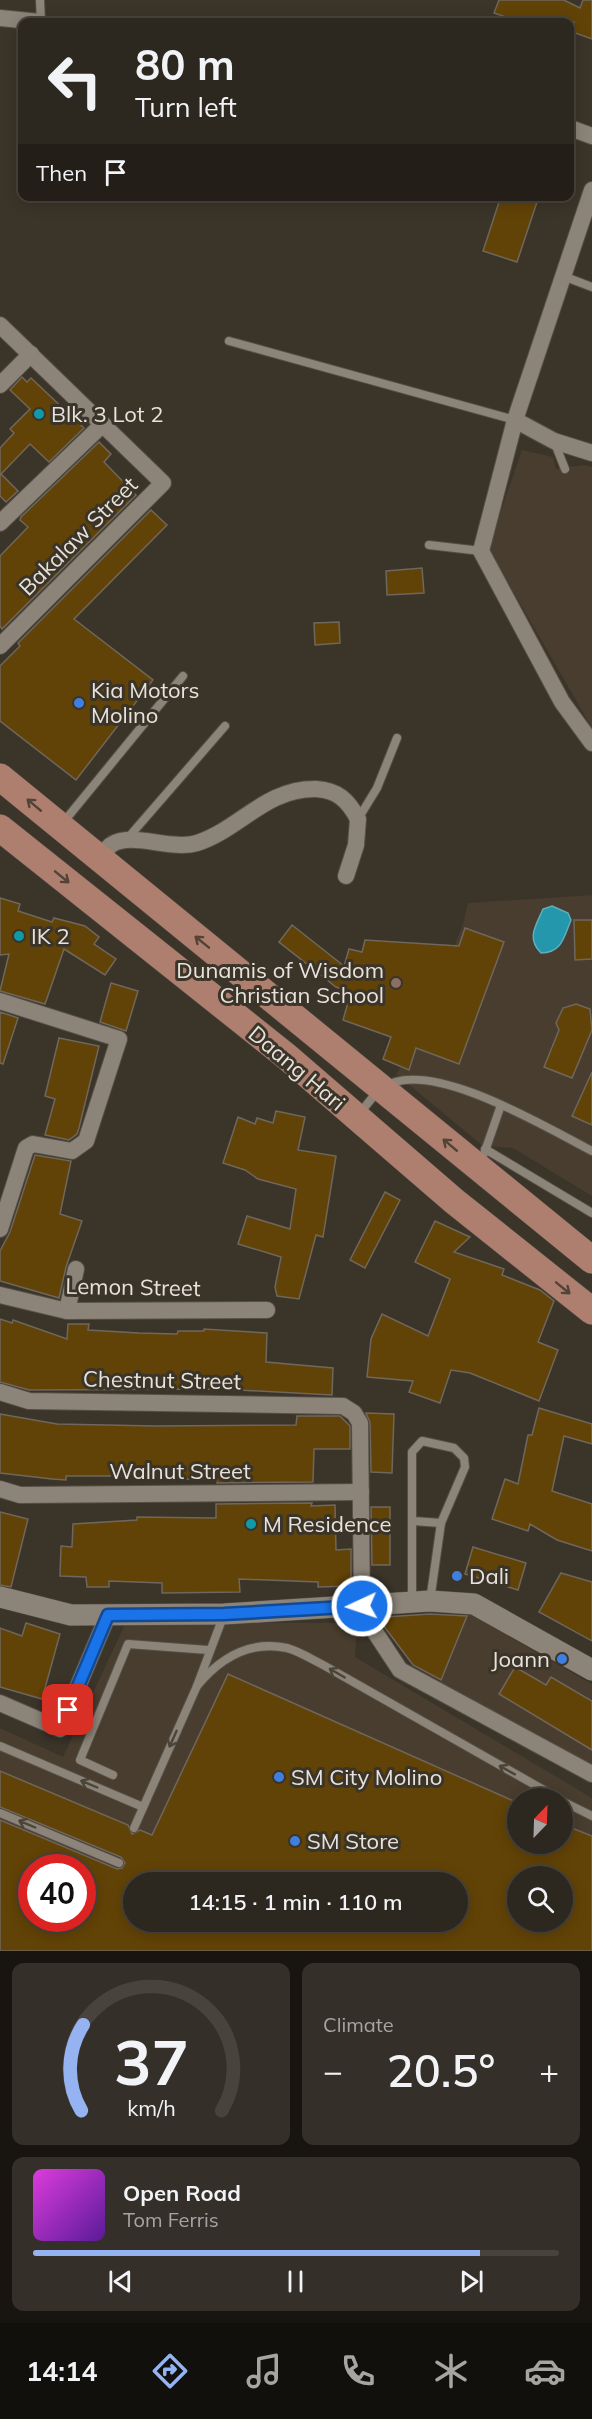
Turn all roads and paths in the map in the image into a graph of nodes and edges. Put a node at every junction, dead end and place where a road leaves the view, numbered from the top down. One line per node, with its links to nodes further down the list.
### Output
1 (40, 0): 3 (lane)
2 (0, 18): 4 (street)
3 (40, 18)
4 (18, 20)
5 (574, 129): 6 (street)
6 (592, 136)
7 (592, 190): 8 (street)
8 (563, 276): 9 (lane); 14 (street)
9 (592, 287)
10 (0, 325): 12 (street)
11 (229, 341): 14 (lane)
12 (31, 354): 13 (street); 15 (street)
13 (0, 385)
14 (515, 420): 16 (street); 21 (street)
15 (103, 424): 19 (street); 22 (street, Bakalaw Street)
16 (554, 441): 17 (street); 18 (lane)
17 (592, 453)
18 (565, 469)
19 (0, 523)
20 (429, 545): 21 (lane)
21 (481, 551): 26 (street)
22 (0, 646)
23 (183, 676): 29 (lane)
24 (225, 726): 31 (lane)
25 (397, 738): 28 (lane)
26 (592, 743)
27 (0, 777): 29 (main road, Daang Hari, one-way to 27)
28 (358, 819): 31 (street); 33 (street)
29 (60, 827): 32 (main road, Daang Hari)
30 (0, 828): 35 (main road, Daang Hari, one-way to 35)
31 (127, 840): 32 (street)
32 (99, 859): 34 (main road, Daang Hari)
33 (346, 876)
34 (158, 906): 35 (main road); 37 (main road, Daang Hari, one-way to 34)
35 (133, 934): 38 (main road, Daang Hari)
36 (0, 1001): 47 (street)
37 (309, 1029): 38 (main road); 39 (main road, Daang Hari)
38 (286, 1056): 41 (main road, Daang Hari)
39 (382, 1088): 40 (lane); 41 (lane); 43 (main road, Daang Hari, one-way to 39)
40 (501, 1105): 42 (lane); 43 (lane)
41 (356, 1118): 46 (main road, Daang Hari)
42 (592, 1151)
43 (482, 1159): 44 (main road, Daang Hari); 45 (lane)
44 (501, 1188): 46 (main road); 48 (main road, Daang Hari)
45 (592, 1213)
46 (478, 1220): 50 (main road, Daang Hari)
47 (0, 1229)
48 (561, 1235): 49 (main road, Daang Hari); 50 (main road)
49 (592, 1260)
50 (534, 1264): 55 (main road, Daang Hari, one-way to 55)
51 (76, 1269): 54 (street)
52 (0, 1295): 54 (street, Lemon Street)
53 (267, 1310): 54 (street, Lemon Street)
54 (67, 1311)
55 (592, 1311)
56 (0, 1392): 58 (street, Chestnut Street)
57 (0, 1489): 58 (street, Walnut Street)
58 (361, 1492): 63 (street, Chestnut Street)
59 (413, 1521): 60 (lane); 60 (lane); 62 (lane)
60 (441, 1524): 62 (lane)
61 (0, 1597): 65 (street)
62 (421, 1602): 63 (street); 67 (street)
63 (366, 1606): 64 (street); 71 (street, Chestnut Street)
64 (224, 1614): 65 (street); 66 (lane)
65 (108, 1615): 69 (street)
66 (208, 1650): 68 (lane); 72 (lane)
67 (592, 1670)
68 (197, 1686): 73 (lane, one-way to 68); 75 (lane, one-way to 75)
69 (0, 1703)
70 (0, 1746): 75 (lane, one-way to 70)
71 (592, 1774)
72 (113, 1775)
73 (540, 1788)
74 (573, 1806): 77 (lane)
75 (143, 1807): 78 (lane)
76 (0, 1813): 79 (lane, one-way to 76)
77 (592, 1816)
78 (134, 1828)
79 (119, 1863)

